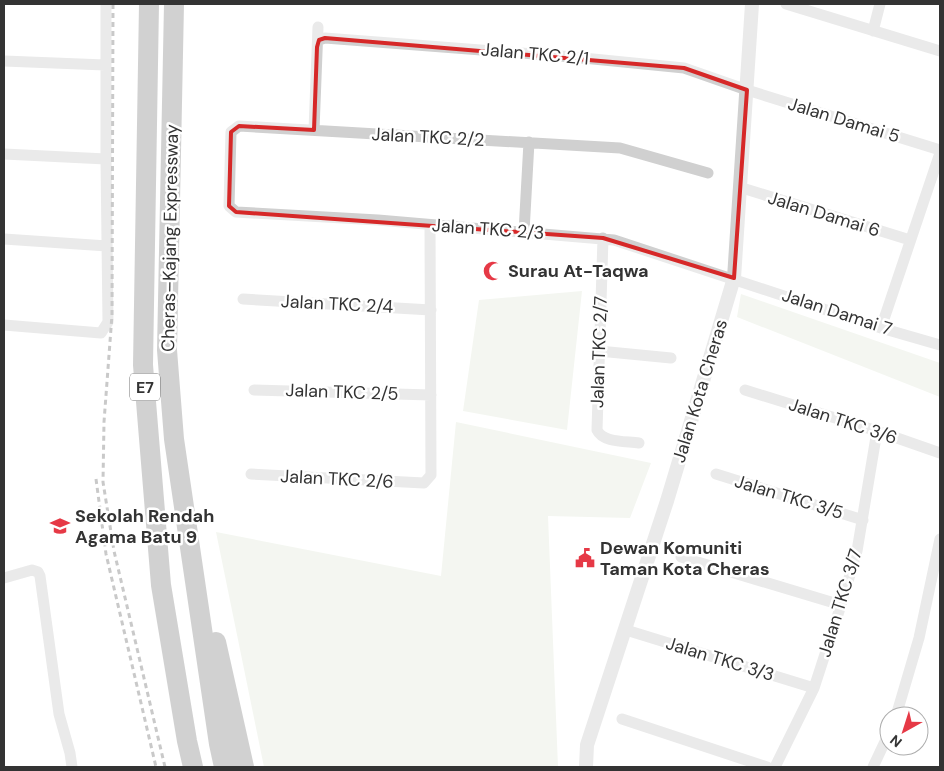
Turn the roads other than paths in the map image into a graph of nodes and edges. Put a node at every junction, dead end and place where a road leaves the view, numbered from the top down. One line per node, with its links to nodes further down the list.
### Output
1 (106, 4): 12 (street)
2 (149, 4): 54 (highway, Cheras–Kajang Expressway / E7)
3 (174, 4): 40 (highway, Cheras–Kajang Expressway / E7)
4 (752, 4): 13 (street, Jalan Kota Cheras)
5 (786, 4): 8 (street)
6 (880, 4): 8 (street)
7 (318, 27): 9 (street)
8 (873, 31): 10 (street)
9 (319, 40): 13 (street, Jalan TKC 2/1); 14 (street)
10 (940, 51)
11 (4, 61): 12 (street)
12 (105, 65): 18 (street)
13 (747, 90): 16 (street, Jalan Damai 5); 20 (street, Jalan Kota Cheras)
14 (314, 130): 15 (street, Jalan TKC 2/2); 21 (street, Jalan TKC 2/2)
15 (529, 142): 19 (street, Jalan TKC 2/2); 23 (street)
16 (940, 151): 26 (street)
17 (4, 154): 18 (street)
18 (106, 159): 27 (street)
19 (708, 174)
20 (739, 187): 26 (street, Jalan Damai 6); 28 (street, Jalan Kota Cheras)
21 (236, 212): 22 (street, Jalan TKC 2/3)
22 (430, 225): 23 (street, Jalan TKC 2/3); 30 (street)
23 (524, 232): 24 (street, Jalan TKC 2/3)
24 (603, 238): 28 (street, Jalan TKC 2/3); 34 (street, Jalan TKC 2/7)
25 (4, 239): 27 (street)
26 (910, 240): 32 (street)
27 (107, 246): 31 (street)
28 (734, 278): 32 (street, Jalan Damai 7); 50 (street, Jalan Kota Cheras)
29 (243, 299): 30 (street, Jalan TKC 2/4)
30 (431, 310): 38 (street)
31 (4, 325)
32 (881, 328): 33 (street, Jalan Damai 7)
33 (940, 345)
34 (599, 351): 35 (street); 41 (street, Jalan TKC 2/7)
35 (671, 358)
36 (254, 390): 38 (street, Jalan TKC 2/5)
37 (746, 390): 39 (street, Jalan TKC 3/6)
38 (431, 395): 43 (street, Jalan TKC 2/6)
39 (877, 431): 42 (street, Jalan TKC 3/6); 45 (street, Jalan TKC 3/7)
40 (174, 439): 59 (highway, Cheras–Kajang Expressway / E7); 60 (highway)
41 (639, 443)
42 (940, 452)
43 (251, 474)
44 (716, 474): 45 (street, Jalan TKC 3/5)
45 (863, 520): 49 (street, Jalan TKC 3/7)
46 (940, 539): 52 (street)
47 (681, 556): 49 (street)
48 (4, 578): 56 (street)
49 (841, 605): 51 (street, Jalan TKC 3/7)
50 (626, 630): 51 (street, Jalan TKC 3/3); 61 (street, Jalan Kota Cheras)
51 (814, 688): 63 (street, Jalan TKC 3/7)
52 (899, 706)
53 (622, 719): 62 (street)
54 (187, 741): 57 (highway); 58 (highway, Cheras–Kajang Expressway / E7)
55 (879, 754): 64 (street)
56 (72, 767)
57 (187, 767)
58 (193, 767)
59 (224, 767)
60 (244, 767)
61 (586, 767)
62 (767, 767)
63 (775, 767)
64 (873, 767)

